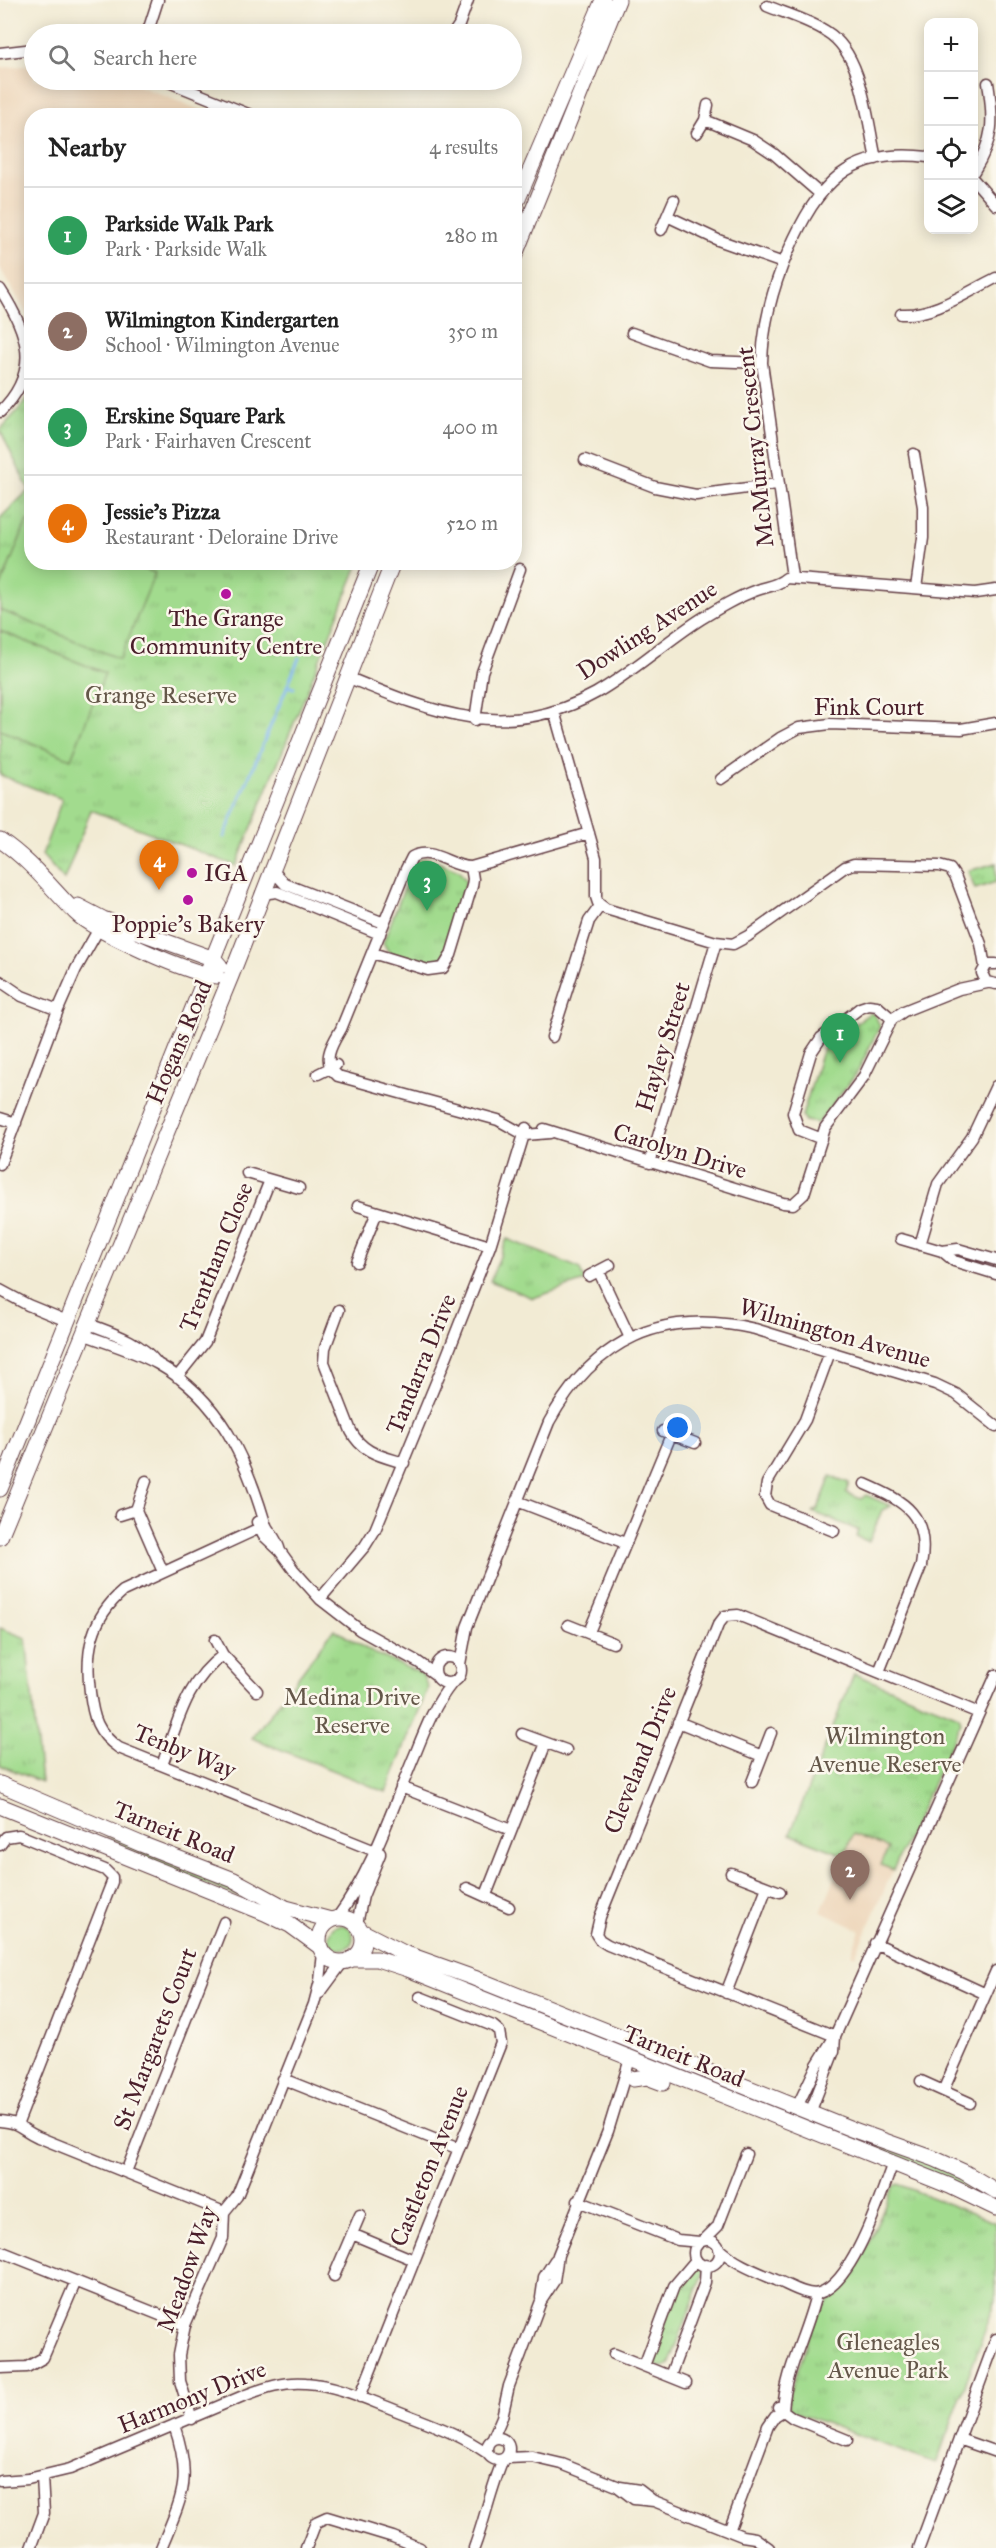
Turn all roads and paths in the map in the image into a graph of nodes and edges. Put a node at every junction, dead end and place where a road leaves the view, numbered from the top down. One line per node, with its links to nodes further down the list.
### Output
1 (158, 0): 6 (street)
2 (468, 0): 7 (street)
3 (603, 0): 20 (street)
4 (618, 0): 25 (street)
5 (767, 6): 17 (street)
6 (150, 24)
7 (459, 24)
8 (24, 50): 9 (street)
9 (0, 53)
10 (988, 83): 18 (street)
11 (189, 90): 13 (street)
12 (708, 105): 14 (street)
13 (234, 108)
14 (705, 120): 15 (street); 21 (street)
15 (697, 133)
16 (924, 157): 17 (street, McMurray Crescent)
17 (876, 159): 21 (street, McMurray Crescent)
18 (978, 164)
19 (978, 185): 23 (street)
20 (522, 189)
21 (819, 194): 27 (street, McMurray Crescent)
22 (674, 200): 24 (street)
23 (996, 205)
24 (667, 216): 26 (street); 27 (street)
25 (522, 222)
26 (661, 230)
27 (783, 263): 33 (street, McMurray Crescent)
28 (996, 278): 30 (street)
29 (0, 289): 32 (street)
30 (901, 314)
31 (632, 333): 33 (street)
32 (24, 334)
33 (762, 363): 38 (street, McMurray Crescent)
34 (24, 370): 35 (street)
35 (0, 412)
36 (914, 454): 43 (street)
37 (585, 460): 38 (street)
38 (777, 484): 42 (street, McMurray Crescent)
39 (369, 570): 45 (street, Hogans Road)
40 (390, 570): 46 (street, Hogans Road)
41 (520, 570): 50 (street)
42 (792, 577): 43 (street, Dowling Avenue); 49 (street, Dowling Avenue)
43 (916, 588): 44 (street, Dowling Avenue)
44 (996, 590)
45 (348, 622): 46 (street); 47 (street, Hogans Road)
46 (367, 628): 48 (street, Hogans Road)
47 (330, 669): 48 (street, Dowling Avenue); 65 (street, Hogans Road)
48 (347, 676): 50 (street, Dowling Avenue); 56 (street, Hogans Road)
49 (554, 711): 50 (street, Dowling Avenue); 53 (street)
50 (475, 720)
51 (996, 723): 52 (street, Fink Court)
52 (721, 779)
53 (589, 833): 55 (street); 58 (street)
54 (0, 840): 60 (street)
55 (471, 867): 59 (street); 64 (street)
56 (272, 870): 57 (street, Hogans Road); 59 (street)
57 (261, 894): 61 (street); 68 (street, Hogans Road)
58 (600, 906): 63 (street); 74 (street)
59 (384, 923): 61 (street)
60 (101, 924): 62 (street); 72 (street)
61 (380, 934): 64 (street)
62 (142, 941): 65 (street); 67 (street)
63 (716, 942): 66 (street); 82 (street, Hayley Street)
64 (372, 953): 75 (street)
65 (214, 959): 67 (street, Hogans Road); 68 (street)
66 (989, 966): 70 (street); 71 (street)
67 (208, 975): 68 (street); 99 (street, Hogans Road)
68 (231, 976): 100 (street, Hogans Road)
69 (0, 981): 72 (street)
70 (992, 985): 71 (street)
71 (959, 989): 73 (street)
72 (58, 1010): 79 (street)
73 (892, 1019): 81 (street); 81 (street)
74 (552, 1037)
75 (333, 1066): 76 (street); 80 (street, Carolyn Drive)
76 (318, 1074)
77 (996, 1086): 90 (street)
78 (0, 1118): 79 (street)
79 (16, 1123): 83 (street)
80 (526, 1131): 82 (street, Carolyn Drive); 91 (street, Tandarra Drive)
81 (822, 1139): 82 (street, Carolyn Drive)
82 (650, 1163)
83 (0, 1164)
84 (247, 1173): 85 (street, Trentham Close)
85 (270, 1180): 86 (street, Trentham Close); 103 (street, Trentham Close)
86 (299, 1188)
87 (358, 1206): 88 (street)
88 (377, 1212): 91 (street); 94 (street)
89 (901, 1239): 90 (street)
90 (920, 1245): 92 (street)
91 (490, 1246): 106 (street, Tandarra Drive)
92 (942, 1251): 93 (street); 96 (street)
93 (996, 1260)
94 (355, 1264)
95 (610, 1265): 101 (street)
96 (996, 1274)
97 (0, 1290): 99 (street)
98 (339, 1310): 106 (street)
99 (67, 1321): 100 (street); 109 (street, Hogans Road)
100 (84, 1329): 103 (street); 115 (street, Hogans Road)
101 (630, 1338): 102 (street, Wilmington Avenue); 110 (street, Wilmington Avenue)
102 (830, 1352): 104 (street, Wilmington Avenue); 114 (street)
103 (177, 1377): 113 (street)
104 (996, 1426)
105 (695, 1443): 116 (street)
106 (404, 1463): 118 (street, Tandarra Drive)
107 (146, 1481): 111 (street)
108 (865, 1484): 128 (street)
109 (0, 1489)
110 (517, 1501): 116 (street); 120 (street, Wilmington Avenue)
111 (136, 1510): 112 (street); 117 (street)
112 (120, 1515)
113 (262, 1526): 117 (street, Tenby Way); 118 (street)
114 (834, 1531)
115 (0, 1537)
116 (625, 1544): 121 (street)
117 (163, 1572): 141 (street, Tenby Way)
118 (320, 1599): 125 (street)
119 (568, 1625): 121 (street)
120 (467, 1627): 126 (street, Wilmington Avenue); 127 (street, Wilmington Avenue)
121 (589, 1632): 123 (street)
122 (215, 1640): 124 (street)
123 (613, 1643)
124 (223, 1655): 132 (street); 141 (street)
125 (407, 1655): 126 (street); 129 (street)
126 (445, 1657): 127 (street); 129 (street)
127 (460, 1664): 131 (street)
128 (879, 1672): 134 (street, Cleveland Drive); 135 (street, Cleveland Drive)
129 (436, 1676): 131 (street); 133 (street)
130 (996, 1676): 134 (street)
131 (452, 1683): 133 (street)
132 (257, 1691)
133 (433, 1712): 144 (street)
134 (979, 1713): 159 (street)
135 (678, 1722): 140 (street); 163 (street, Cleveland Drive)
136 (771, 1733): 140 (street)
137 (522, 1734): 138 (street)
138 (546, 1743): 139 (street); 146 (street)
139 (566, 1750)
140 (762, 1756): 142 (street)
141 (162, 1765): 148 (street, Tenby Way)
142 (752, 1782)
143 (0, 1784): 156 (street, Tarneit Road)
144 (401, 1787): 146 (street); 148 (street)
145 (0, 1806): 160 (street, Tarneit Road)
146 (511, 1830): 154 (street)
147 (0, 1845): 179 (street)
148 (377, 1852): 150 (street)
149 (730, 1873): 151 (street)
150 (363, 1886): 156 (street); 158 (street)
151 (767, 1887): 153 (street); 163 (street)
152 (467, 1888): 154 (street)
153 (780, 1892)
154 (486, 1895): 155 (street)
155 (509, 1907)
156 (334, 1919): 158 (street); 160 (street)
157 (224, 1922): 183 (street, St Margarets Court)
158 (359, 1928): 161 (street); 168 (street, Tarneit Road)
159 (875, 1943): 164 (street); 167 (street)
160 (321, 1949): 161 (street); 166 (street, Meadow Way)
161 (347, 1960): 166 (street, Meadow Way); 169 (street, Tarneit Road)
162 (996, 1971): 164 (street)
163 (726, 1993): 167 (street, Cleveland Drive)
164 (986, 1994): 173 (street)
165 (420, 1996): 180 (street, Castleton Avenue)
166 (314, 2004): 170 (street, Meadow Way)
167 (835, 2036): 177 (street)
168 (640, 2045): 169 (street); 177 (street, Tarneit Road)
169 (635, 2061): 171 (street); 174 (street, Tarneit Road); 175 (street)
170 (283, 2079): 180 (street); 187 (street, Meadow Way)
171 (633, 2079): 174 (street); 175 (street)
172 (921, 2081): 173 (street)
173 (943, 2091): 176 (street)
174 (724, 2096): 177 (street, Tarneit Road)
175 (618, 2103): 185 (street)
176 (970, 2103)
177 (801, 2116): 182 (street); 184 (street, Tarneit Road)
178 (0, 2121): 179 (street)
179 (18, 2123): 183 (street)
180 (459, 2149): 195 (street, Castleton Avenue)
181 (746, 2154): 189 (street)
182 (893, 2163): 186 (street); 200 (street)
183 (126, 2172): 187 (street)
184 (996, 2191)
185 (579, 2201): 191 (street); 210 (street)
186 (996, 2208)
187 (224, 2212): 201 (street, Meadow Way)
188 (360, 2215): 190 (street)
189 (717, 2226): 192 (street); 193 (street)
190 (352, 2234): 195 (street); 198 (street)
191 (678, 2240): 192 (street); 196 (street)
192 (701, 2241): 193 (street); 196 (street)
193 (718, 2248): 196 (street); 197 (street)
194 (0, 2251): 199 (street)
195 (414, 2260): 208 (street, Castleton Avenue)
196 (703, 2261): 197 (street); 204 (street); 206 (street)
197 (741, 2265): 200 (street)
198 (334, 2276)
199 (76, 2281): 201 (street); 205 (street)
200 (816, 2294): 209 (street)
201 (185, 2325): 211 (street, Meadow Way)
202 (996, 2339): 215 (street)
203 (614, 2354): 204 (street)
204 (644, 2366): 206 (street)
205 (0, 2368)
206 (670, 2376): 207 (street)
207 (686, 2383)
208 (360, 2397): 211 (street, Harmony Drive); 213 (street, Harmony Drive)
209 (783, 2411): 216 (street); 225 (street)
210 (502, 2417): 214 (street); 217 (street)
211 (192, 2418): 212 (street, Harmony Drive)
212 (174, 2426): 222 (street, Harmony Drive); 228 (street)
213 (466, 2438): 214 (street, Harmony Drive); 219 (street, Harmony Drive)
214 (493, 2439): 217 (street); 219 (street)
215 (959, 2439): 218 (street); 234 (street)
216 (849, 2441)
217 (508, 2443): 220 (street); 221 (street)
218 (996, 2452)
219 (489, 2455): 221 (street); 224 (street)
220 (531, 2457): 221 (street); 225 (street)
221 (504, 2459): 224 (street)
222 (42, 2476): 223 (street, Harmony Drive); 227 (street)
223 (0, 2481)
224 (493, 2482): 231 (street)
225 (729, 2531): 226 (street)
226 (742, 2536): 232 (street); 233 (street)
227 (31, 2548)
228 (161, 2548)
229 (306, 2548): 230 (street)
230 (420, 2548)
231 (474, 2548)
232 (759, 2548)
233 (769, 2548)
234 (919, 2548)

